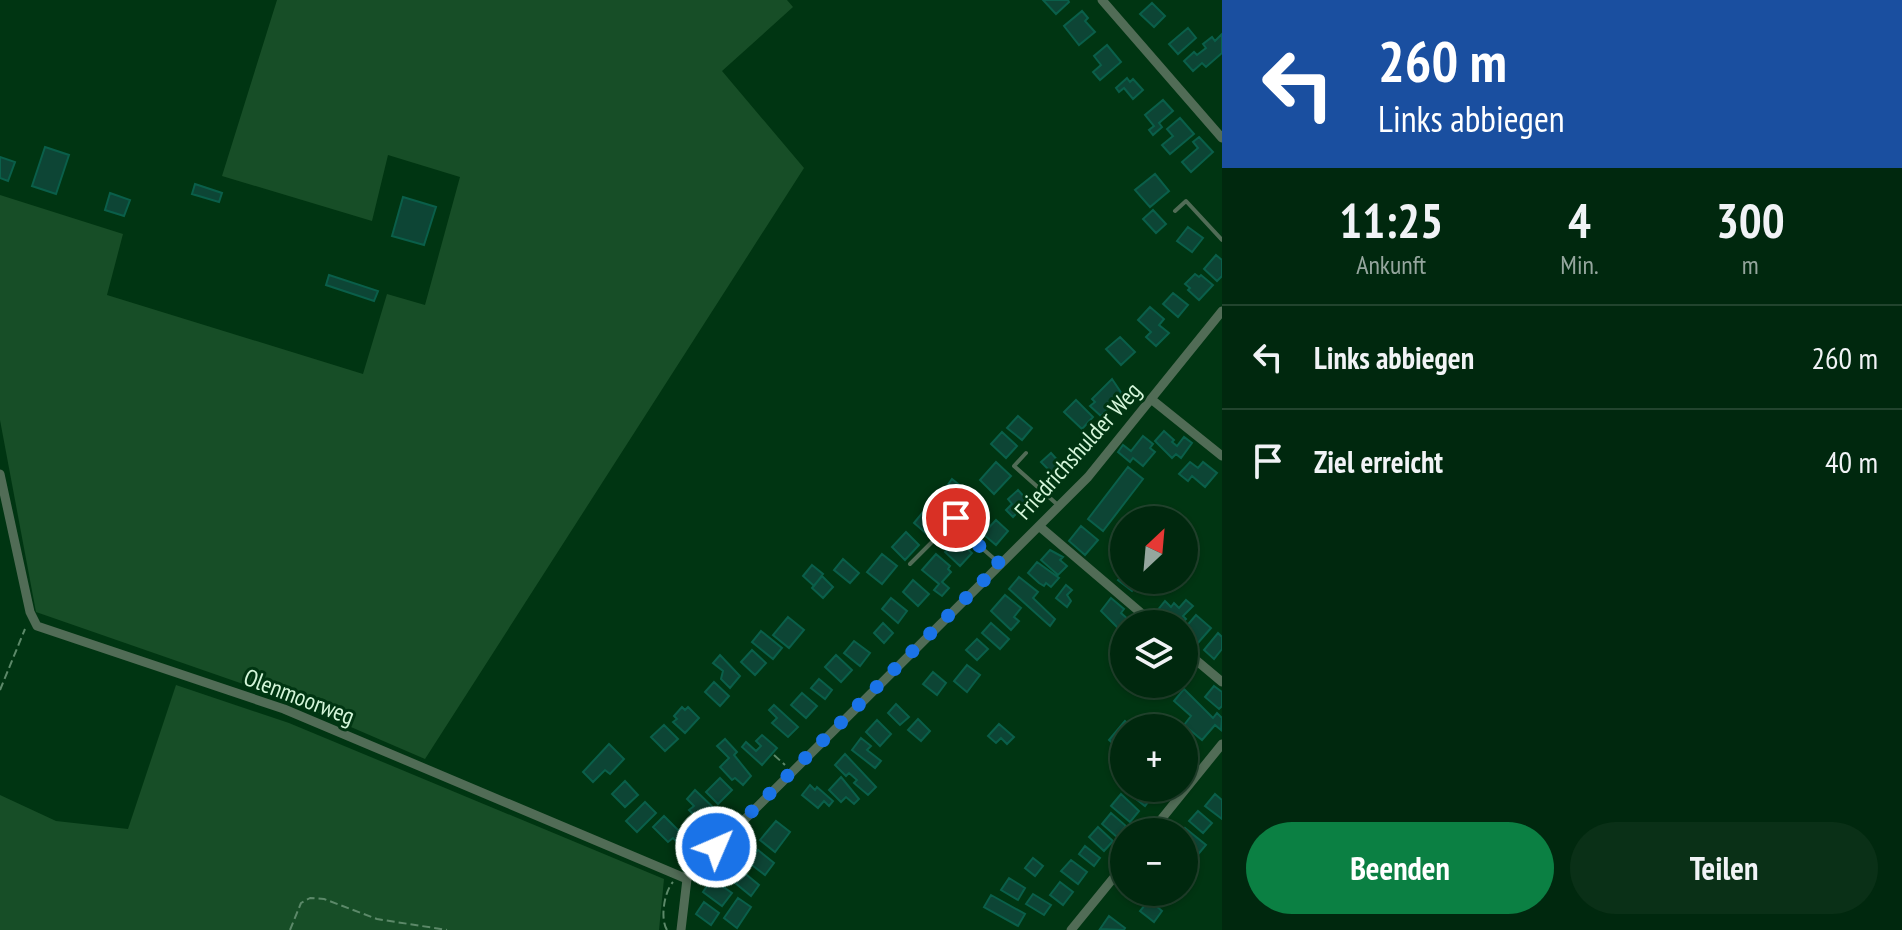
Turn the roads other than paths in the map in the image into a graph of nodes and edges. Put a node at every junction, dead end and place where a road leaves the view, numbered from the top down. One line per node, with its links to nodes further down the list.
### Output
1 (1102, 0): 2 (street)
2 (1222, 138)
3 (1175, 211): 4 (lane)
4 (1222, 240)
5 (1222, 311): 6 (street, Friedrichshulder Weg)
6 (1151, 399): 8 (street); 10 (street, Friedrichshulder Weg)
7 (1026, 453): 10 (lane)
8 (1222, 456)
9 (0, 474): 19 (street, Olenmoorweg)
10 (1059, 506): 11 (street, Friedrichshulder Weg)
11 (1039, 526): 13 (street, Friedrichshulder Weg); 14 (street)
12 (910, 564): 13 (lane)
13 (1000, 564): 19 (street, Friedrichshulder Weg)
14 (1138, 610)
15 (1198, 662): 16 (street)
16 (1222, 682)
17 (1222, 744): 18 (street)
18 (1162, 818)
19 (687, 879): 21 (street)
20 (1110, 882): 22 (street)
21 (681, 930)
22 (1071, 930)

